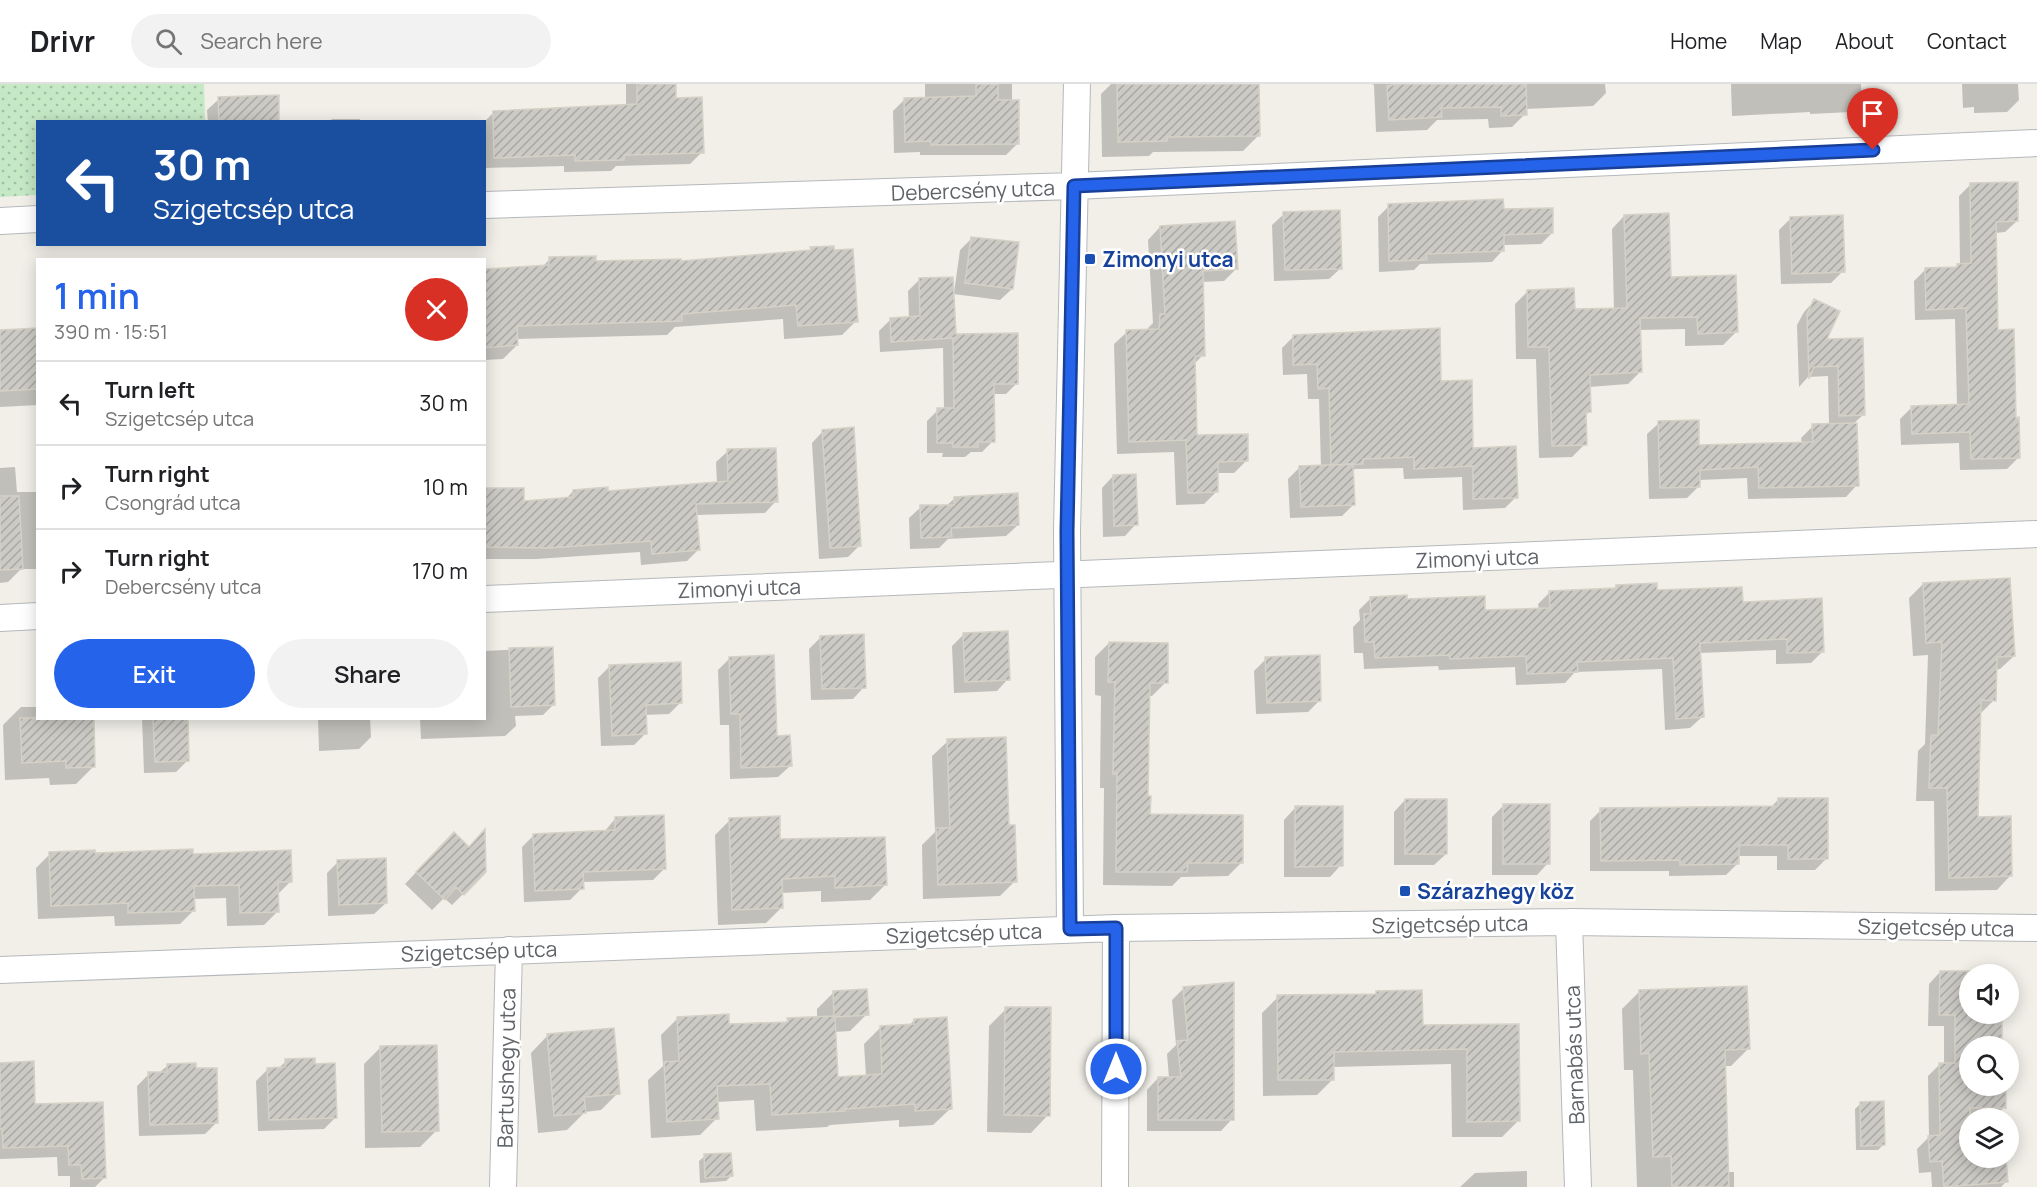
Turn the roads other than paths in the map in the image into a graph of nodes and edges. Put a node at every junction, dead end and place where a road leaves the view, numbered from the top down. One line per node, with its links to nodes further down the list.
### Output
1 (1077, 84): 3 (street)
2 (2037, 143): 3 (street, Debercsény utca)
3 (1074, 186): 4 (street, Debercsény utca); 8 (street)
4 (486, 205)
5 (36, 219): 6 (street)
6 (0, 221)
7 (2037, 534): 8 (street, Zimonyi utca)
8 (1069, 575): 9 (street, Zimonyi utca); 15 (street)
9 (486, 598)
10 (36, 616): 11 (street)
11 (0, 618)
12 (1569, 922): 13 (street, Szigetcsép utca); 14 (street, Szigetcsép utca); 20 (street, Barnabás utca)
13 (1116, 928): 15 (street, Szigetcsép utca); 19 (street)
14 (2037, 928)
15 (1070, 929): 16 (street, Szigetcsép utca)
16 (508, 950): 17 (street, Szigetcsép utca); 18 (street, Bartushegy utca)
17 (0, 970)
18 (503, 1187)
19 (1115, 1187)
20 (1578, 1187)

